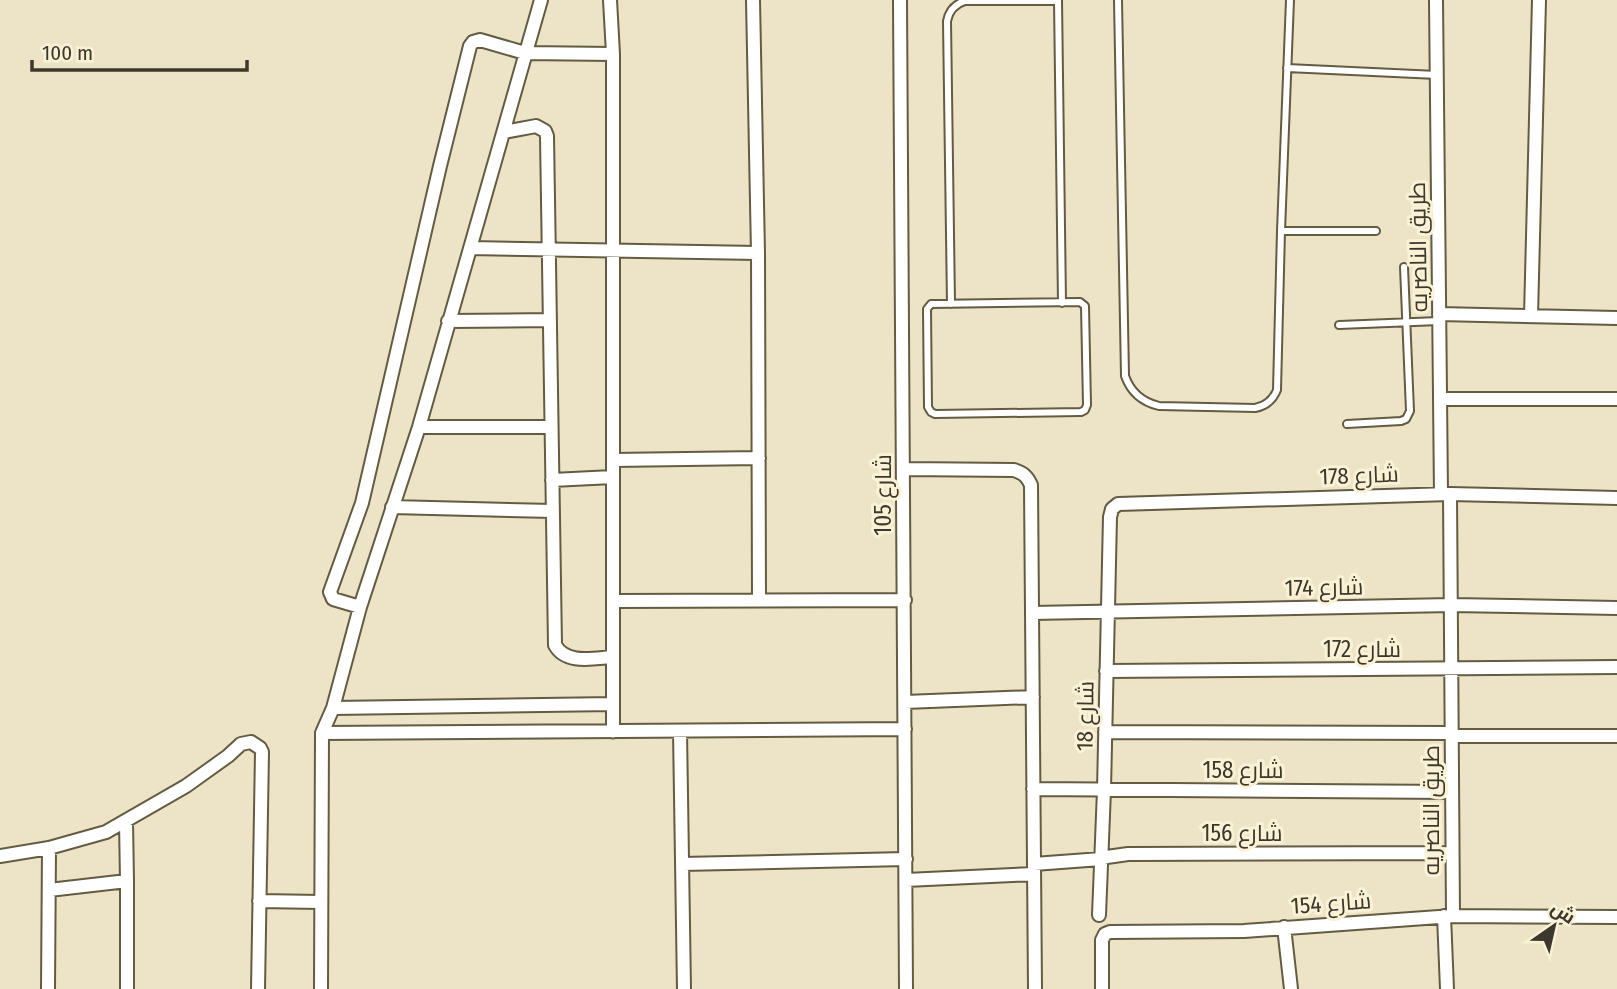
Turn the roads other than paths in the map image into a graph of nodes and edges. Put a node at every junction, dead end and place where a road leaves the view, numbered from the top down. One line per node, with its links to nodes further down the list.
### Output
1 (541, 0): 10 (street)
2 (610, 0): 11 (street)
3 (753, 0): 20 (street)
4 (900, 0): 38 (street, شارع 105)
5 (1118, 0): 15 (lane)
6 (1290, 0): 12 (lane)
7 (1436, 0): 13 (street, طريق الناصريه)
8 (1539, 0): 24 (street)
9 (1058, 1): 22 (lane); 23 (lane)
10 (525, 53): 11 (street); 14 (street); 50 (street)
11 (613, 54): 19 (street)
12 (1287, 68): 13 (lane); 15 (lane)
13 (1437, 75): 25 (street, طريق الناصريه)
14 (504, 131): 17 (street); 18 (street)
15 (1281, 231): 16 (lane)
16 (1376, 231)
17 (470, 248): 18 (street); 28 (street)
18 (548, 250): 19 (street); 27 (street)
19 (613, 251): 20 (street); 37 (street)
20 (758, 253): 36 (street)
21 (1404, 267): 29 (lane)
22 (1062, 303): 23 (lane); 23 (lane)
23 (951, 304)
24 (1531, 316): 25 (street); 26 (street)
25 (1439, 317): 29 (lane); 31 (street, طريق الناصريه)
26 (1617, 318)
27 (550, 320): 28 (street); 35 (street)
28 (448, 321): 34 (street)
29 (1406, 323): 30 (lane); 33 (lane)
30 (1339, 325)
31 (1440, 399): 32 (street); 41 (street, طريق الناصريه)
32 (1617, 399)
33 (1347, 424)
34 (419, 427): 35 (street); 43 (street)
35 (551, 427): 40 (street)
36 (759, 458): 37 (street); 46 (street)
37 (613, 460): 39 (street)
38 (904, 468): 47 (street, شارع 105); 53 (street)
39 (613, 477): 40 (street); 48 (street)
40 (552, 480): 44 (street)
41 (1446, 494): 42 (street, شارع 178); 45 (street, شارع 178); 49 (street, طريق الناصريه)
42 (1617, 498)
43 (392, 507): 44 (street); 50 (street)
44 (553, 511): 54 (street)
45 (1110, 517): 52 (street, شارع 18)
46 (759, 600): 47 (street); 48 (street)
47 (905, 600): 59 (street, شارع 105)
48 (613, 601): 54 (street)
49 (1452, 605): 51 (street, شارع 174); 52 (street, شارع 174); 56 (street, طريق الناصريه)
50 (360, 607): 61 (street)
51 (1617, 608)
52 (1108, 612): 53 (street, شارع 174); 57 (street, شارع 18)
53 (1032, 613): 58 (street)
54 (613, 657): 60 (street)
55 (1617, 667): 56 (street, شارع 172)
56 (1451, 669): 57 (street, شارع 172); 67 (street, طريق الناصريه)
57 (1106, 671): 65 (street, شارع 18)
58 (1033, 698): 59 (street); 69 (street)
59 (905, 702): 62 (street, شارع 105)
60 (614, 704): 61 (street); 64 (street)
61 (333, 708): 66 (street)
62 (905, 729): 63 (street); 76 (street, شارع 105)
63 (680, 731): 64 (street); 78 (street)
64 (613, 732): 66 (street)
65 (1105, 732): 67 (street); 70 (street, شارع 18)
66 (322, 733): 84 (street)
67 (1451, 734): 68 (street); 71 (street, طريق الناصريه)
68 (1617, 736)
69 (1033, 789): 70 (street, شارع 158); 79 (street)
70 (1104, 790): 71 (street, شارع 158); 77 (street, شارع 18)
71 (1452, 792): 74 (street, طريق الناصريه)
72 (126, 822): 73 (street); 81 (street); 83 (street)
73 (49, 848): 75 (street); 82 (street)
74 (1452, 853): 77 (street, شارع 156); 86 (street, طريق الناصريه)
75 (0, 856)
76 (906, 859): 78 (street); 80 (street, شارع 105)
77 (1101, 859): 79 (street, شارع 156); 85 (street, شارع 18)
78 (682, 864): 93 (street)
79 (1034, 869): 80 (street, شارع 156); 95 (street)
80 (906, 880): 94 (street, شارع 105)
81 (127, 881): 82 (street); 90 (street)
82 (49, 890): 89 (street)
83 (259, 901): 84 (street); 91 (street)
84 (321, 902): 92 (street)
85 (1099, 915)
86 (1448, 916): 87 (street, شارع 154); 88 (street, شارع 154); 98 (street, طريق الناصريه)
87 (1617, 917)
88 (1284, 927): 96 (street, شارع 154); 97 (street)
89 (48, 989)
90 (127, 989)
91 (258, 989)
92 (321, 989)
93 (684, 989)
94 (906, 989)
95 (1035, 989)
96 (1102, 989)
97 (1291, 989)
98 (1447, 989)

